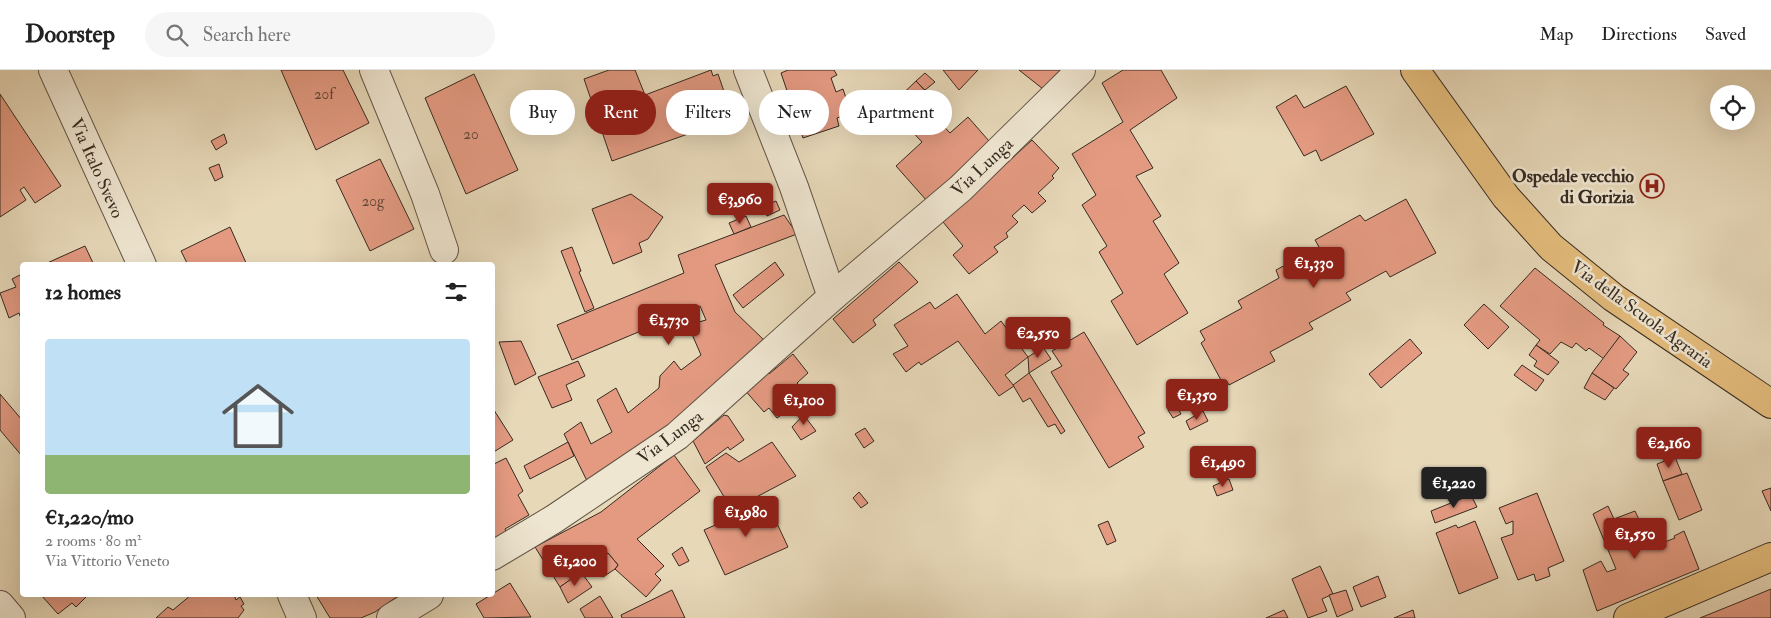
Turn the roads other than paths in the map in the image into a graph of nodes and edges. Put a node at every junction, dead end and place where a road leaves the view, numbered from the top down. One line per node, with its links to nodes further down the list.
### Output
1 (53, 70): 7 (street, Via Italo Svevo)
2 (374, 70): 6 (street)
3 (748, 70): 8 (street)
4 (1081, 70): 8 (street, Via Lunga)
5 (1415, 70): 9 (main road, Via della Scuola Agraria)
6 (444, 250)
7 (141, 262)
8 (832, 298): 10 (street, Via Lunga)
9 (1771, 404)
10 (495, 554)
11 (1771, 557): 18 (main road)
12 (293, 597): 16 (street)
13 (425, 597): 17 (street)
14 (0, 605): 15 (street)
15 (11, 618)
16 (302, 618)
17 (391, 618)
18 (1628, 618)

